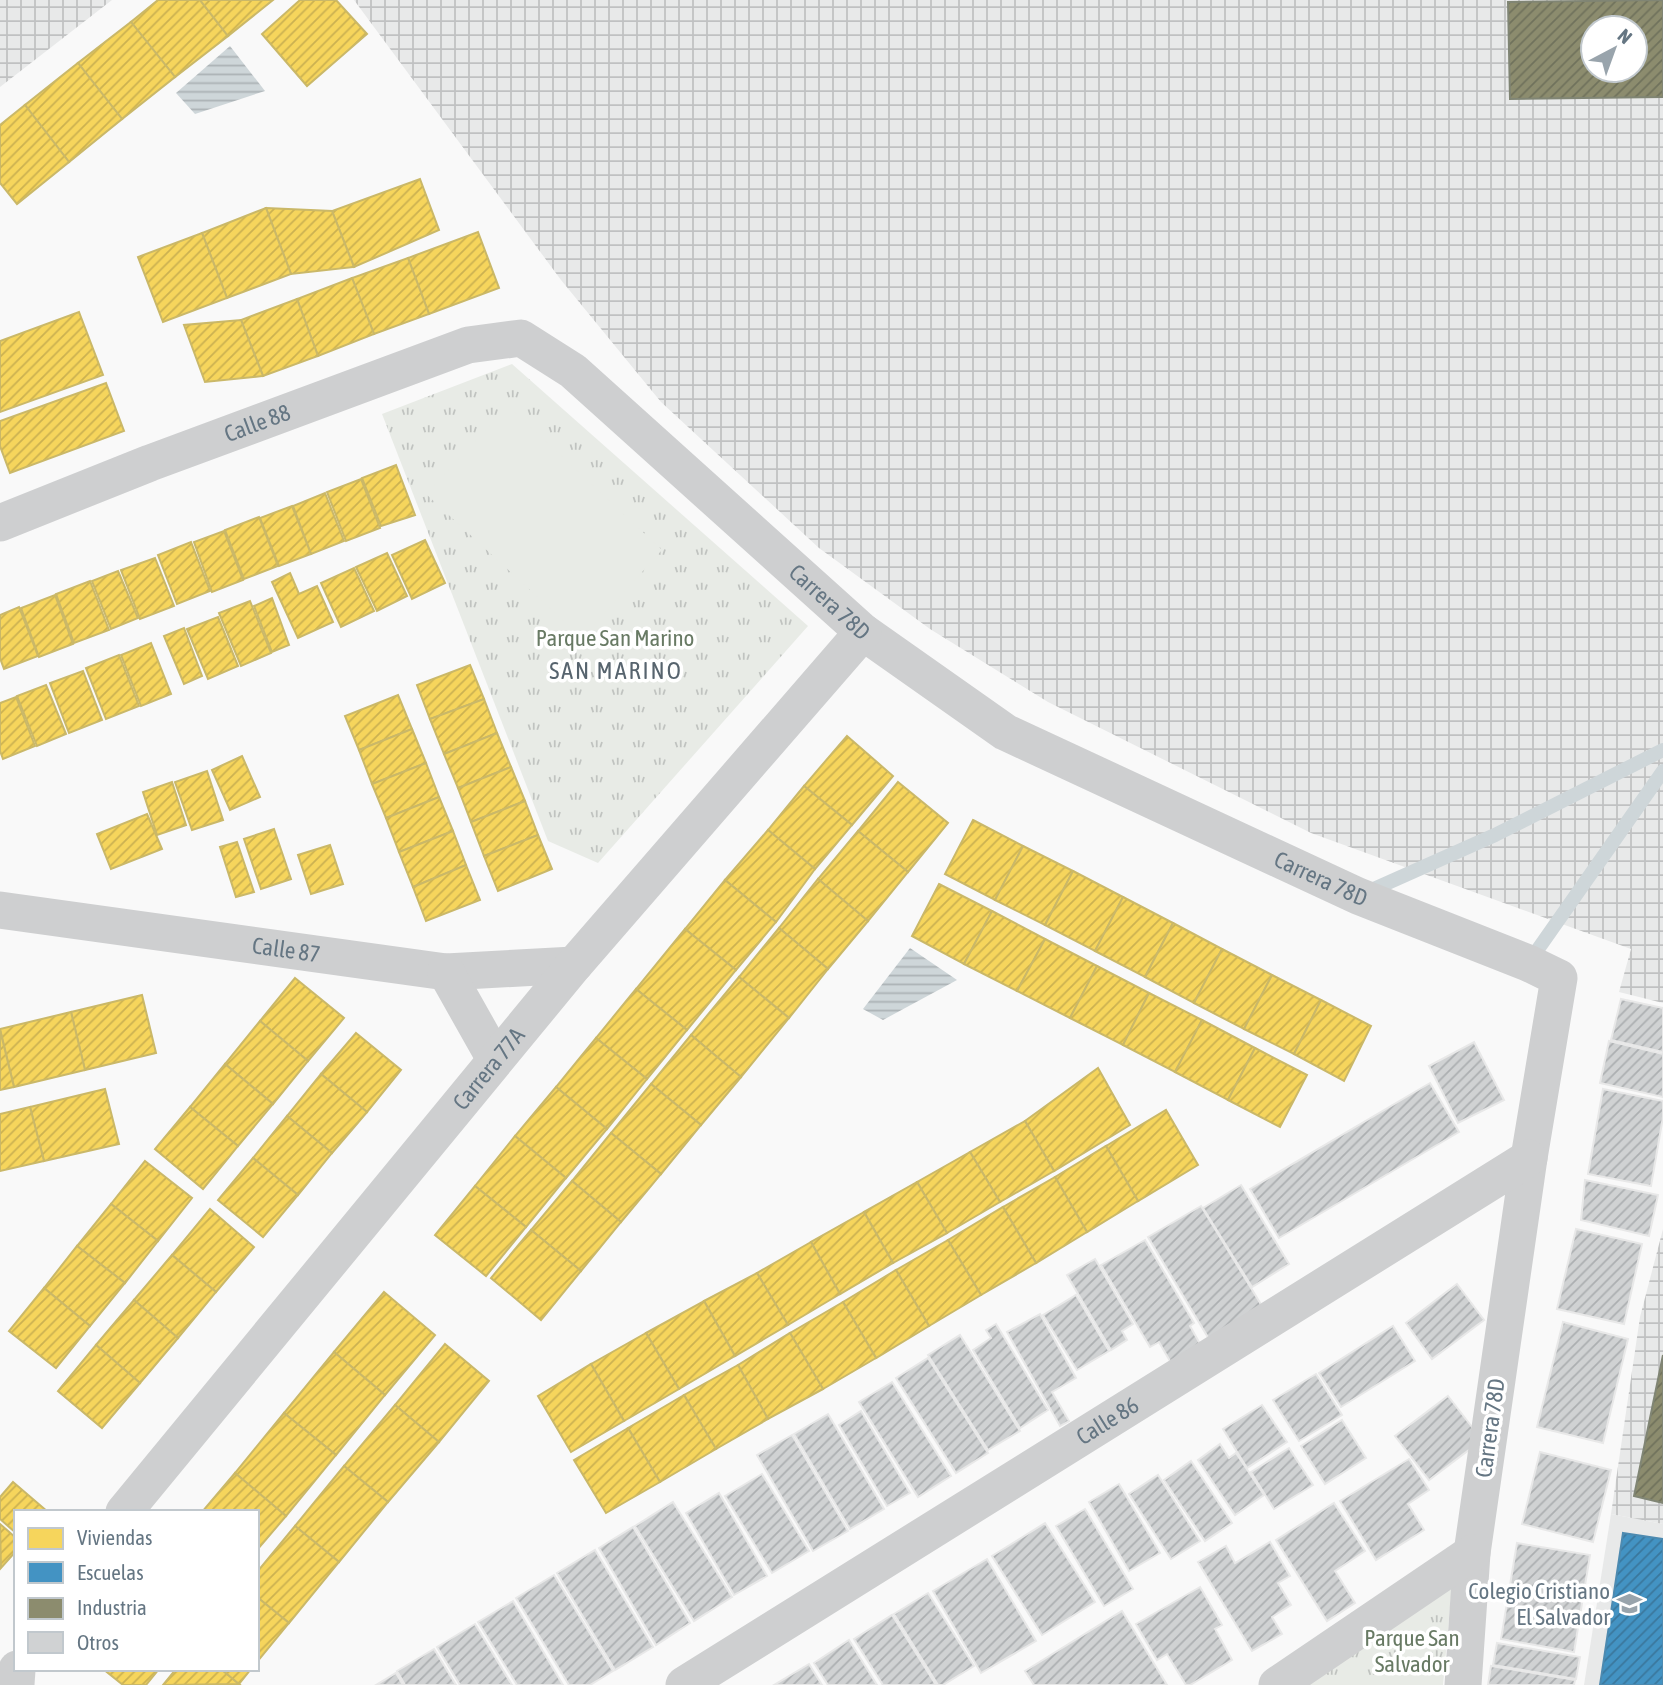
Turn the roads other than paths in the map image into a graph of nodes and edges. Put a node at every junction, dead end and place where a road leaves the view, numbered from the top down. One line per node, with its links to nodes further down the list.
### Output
1 (521, 338): 2 (street, Calle 88); 3 (street, Carrera 78D)
2 (0, 523)
3 (863, 632): 5 (street, Carrera 77A); 8 (street, Carrera 78D)
4 (0, 910): 6 (street, Calle 87)
5 (574, 965): 6 (street, Calle 87); 7 (street, Carrera 77A)
6 (446, 972): 7 (street)
7 (495, 1059): 9 (street, Carrera 77A)
8 (1529, 1157): 10 (street, Carrera 78D); 11 (street, Calle 86)
9 (126, 1510)
10 (1472, 1553): 12 (street); 13 (street, Carrera 78D)
11 (684, 1685)
12 (1278, 1685)
13 (1462, 1685)

